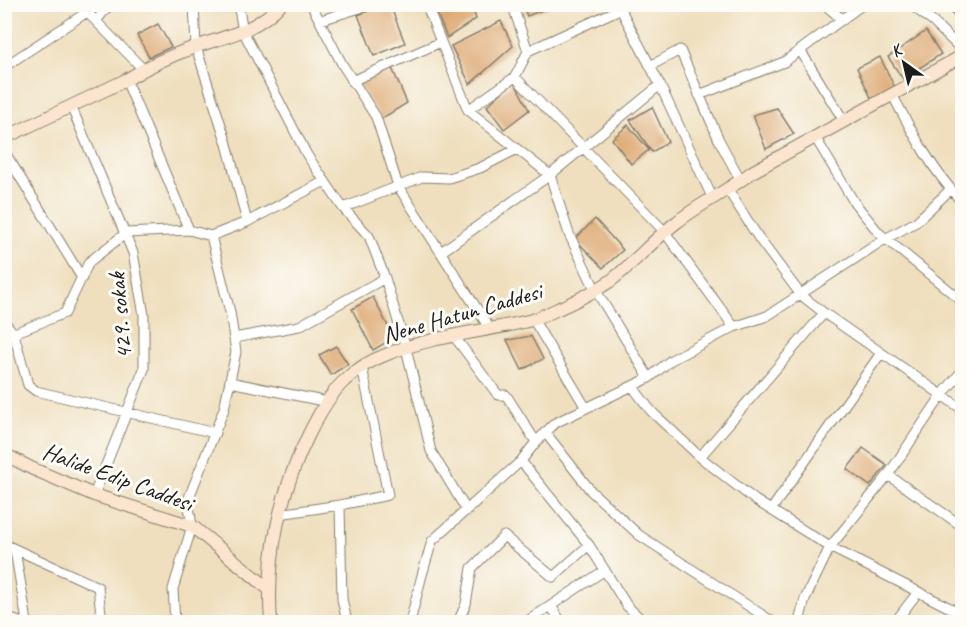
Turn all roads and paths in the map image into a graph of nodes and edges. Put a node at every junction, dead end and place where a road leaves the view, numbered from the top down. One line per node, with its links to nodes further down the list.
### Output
1 (79, 4): 14 (street)
2 (110, 4): 17 (street)
3 (194, 4): 20 (street)
4 (238, 4): 18 (street)
5 (281, 4): 18 (street)
6 (311, 4): 15 (street)
7 (373, 4): 15 (street)
8 (426, 4): 19 (street)
9 (512, 4): 23 (street)
10 (824, 4): 16 (street)
11 (863, 4): 16 (street)
12 (910, 4): 22 (street)
13 (619, 7): 23 (street); 25 (street)
14 (87, 12): 17 (street); 26 (street)
15 (321, 20): 30 (street)
16 (843, 20): 21 (street)
17 (96, 21): 27 (street)
18 (243, 31): 20 (street); 43 (street)
19 (441, 42): 30 (street); 35 (street)
20 (196, 46): 27 (street); 51 (street)
21 (800, 50): 32 (street); 36 (street)
22 (963, 50)
23 (528, 51): 28 (street)
24 (963, 56): 33 (street, Nene Hatun Caddesi)
25 (650, 66): 31 (street); 32 (street)
26 (4, 68)
27 (143, 69): 29 (street)
28 (515, 77): 35 (street); 40 (street)
29 (126, 80): 34 (street); 52 (street)
30 (352, 81): 45 (street)
31 (660, 85): 40 (street); 48 (street)
32 (699, 95): 44 (street)
33 (893, 96): 36 (street, Nene Hatun Caddesi); 46 (street)
34 (71, 106): 38 (street); 54 (street, 429. sokak)
35 (468, 110): 39 (street)
36 (844, 121): 37 (street, Nene Hatun Caddesi)
37 (815, 137): 44 (street, Nene Hatun Caddesi); 56 (street)
38 (4, 138)
39 (517, 149): 42 (street); 45 (street)
40 (583, 149): 42 (street); 53 (street)
41 (4, 151): 58 (street)
42 (550, 175): 57 (street); 60 (street)
43 (325, 181): 50 (street); 51 (street)
44 (741, 181): 47 (street, Nene Hatun Caddesi)
45 (398, 186): 50 (street); 57 (street)
46 (951, 189): 49 (street); 56 (street)
47 (728, 190): 48 (street, Nene Hatun Caddesi); 61 (street)
48 (712, 197): 53 (street, Nene Hatun Caddesi)
49 (963, 202)
50 (343, 208): 59 (street)
51 (247, 222): 55 (street)
52 (189, 230): 54 (street); 55 (street)
53 (664, 231): 60 (street, Nene Hatun Caddesi); 66 (street)
54 (126, 233): 58 (street); 82 (street, 429. sokak)
55 (211, 236): 70 (street)
56 (885, 239): 61 (street); 62 (street)
57 (441, 252): 67 (street)
58 (82, 278): 68 (street)
59 (385, 278): 70 (street); 71 (street)
60 (595, 289): 64 (street, Nene Hatun Caddesi); 75 (street)
61 (801, 295): 63 (street); 66 (street)
62 (963, 301)
63 (824, 313): 72 (street); 87 (street)
64 (533, 319): 67 (street, Nene Hatun Caddesi); 80 (street)
65 (4, 321): 68 (street)
66 (734, 327): 75 (street)
67 (490, 328): 69 (street, Nene Hatun Caddesi)
68 (9, 335): 82 (street)
69 (454, 336): 71 (street, Nene Hatun Caddesi); 85 (street)
70 (234, 338): 76 (street)
71 (406, 348): 73 (street, Nene Hatun Caddesi); 93 (street)
72 (881, 353): 78 (street); 92 (street)
73 (362, 367): 79 (street, Nene Hatun Caddesi); 91 (street)
74 (963, 371): 78 (street)
75 (649, 378): 77 (street)
76 (230, 382): 79 (street); 84 (street)
77 (632, 386): 80 (street); 87 (street)
78 (942, 395): 81 (street); 89 (street)
79 (328, 402): 94 (street, Nene Hatun Caddesi)
80 (586, 408): 83 (street)
81 (963, 410)
82 (128, 412): 84 (street); 90 (street, 429. sokak)
83 (545, 432): 85 (street); 118 (street)
84 (215, 433): 95 (street)
85 (536, 442): 88 (street)
86 (4, 454): 90 (street, Halide Edip Caddesi)
87 (700, 457): 92 (street)
88 (521, 461): 93 (street); 98 (street)
89 (888, 475): 96 (street); 99 (street)
90 (94, 495): 95 (street, Halide Edip Caddesi)
91 (340, 505): 94 (street); 112 (street)
92 (771, 510): 99 (street)
93 (467, 511): 113 (street)
94 (279, 514): 102 (street, Nene Hatun Caddesi)
95 (192, 526): 102 (street, Halide Edip Caddesi); 110 (street)
96 (963, 526)
97 (4, 544): 100 (street)
98 (589, 545): 101 (street); 114 (street)
99 (830, 547): 103 (street); 119 (street)
100 (15, 550): 108 (street); 109 (street)
101 (605, 570): 104 (street); 117 (street)
102 (269, 589): 111 (street, Nene Hatun Caddesi)
103 (918, 591): 105 (street); 120 (street)
104 (551, 606): 115 (street); 116 (street)
105 (963, 614)
106 (4, 616): 107 (street)
107 (20, 622)
108 (27, 622)
109 (102, 622)
110 (175, 622)
111 (271, 622)
112 (346, 622)
113 (410, 622)
114 (458, 622)
115 (526, 622)
116 (561, 622)
117 (644, 622)
118 (773, 622)
119 (799, 622)
120 (895, 622)

